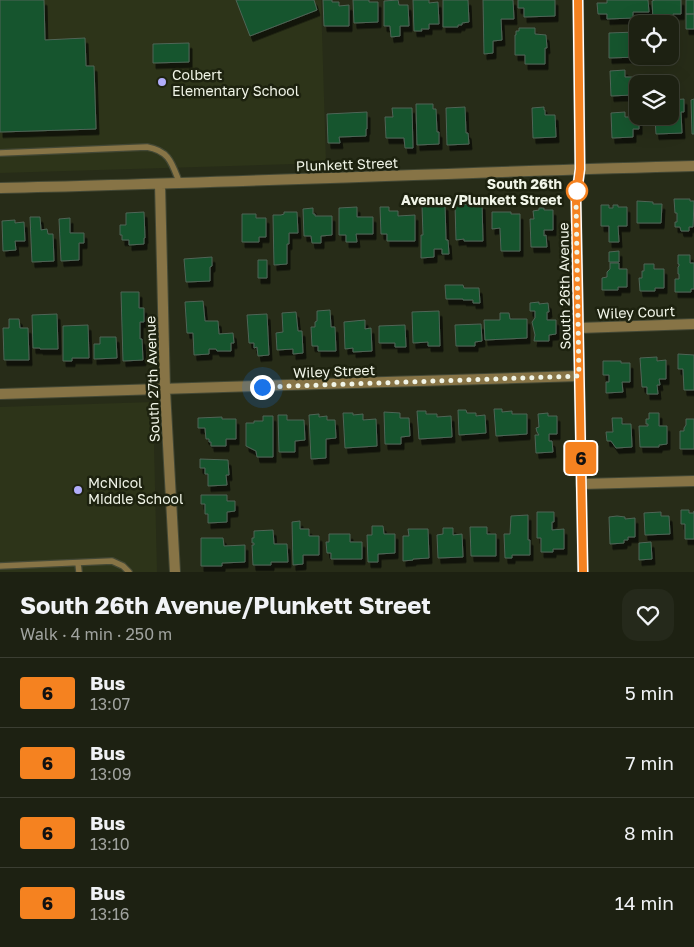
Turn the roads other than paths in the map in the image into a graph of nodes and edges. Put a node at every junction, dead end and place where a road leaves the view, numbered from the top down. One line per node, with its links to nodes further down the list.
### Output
1 (578, 0): 4 (street, South 26th Avenue)
2 (0, 153): 6 (lane)
3 (694, 166): 4 (street, Plunkett Street)
4 (580, 169): 6 (street, Plunkett Street); 9 (street, South 26th Avenue)
5 (160, 184): 6 (street, Plunkett Street); 7 (street, Plunkett Street); 11 (street, South 27th Avenue)
6 (180, 184)
7 (0, 188)
8 (694, 324): 9 (street, Wiley Court)
9 (579, 328): 10 (street, South 26th Avenue)
10 (579, 376): 11 (street, Wiley Street); 14 (street, South 26th Avenue)
11 (166, 390): 12 (street, Wiley Street); 19 (street, South 27th Avenue)
12 (0, 394)
13 (694, 481): 14 (street)
14 (581, 484): 20 (street, South 26th Avenue)
15 (78, 563): 16 (lane); 17 (lane); 18 (lane)
16 (0, 566)
17 (79, 572)
18 (130, 572)
19 (174, 572)
20 (583, 572)

